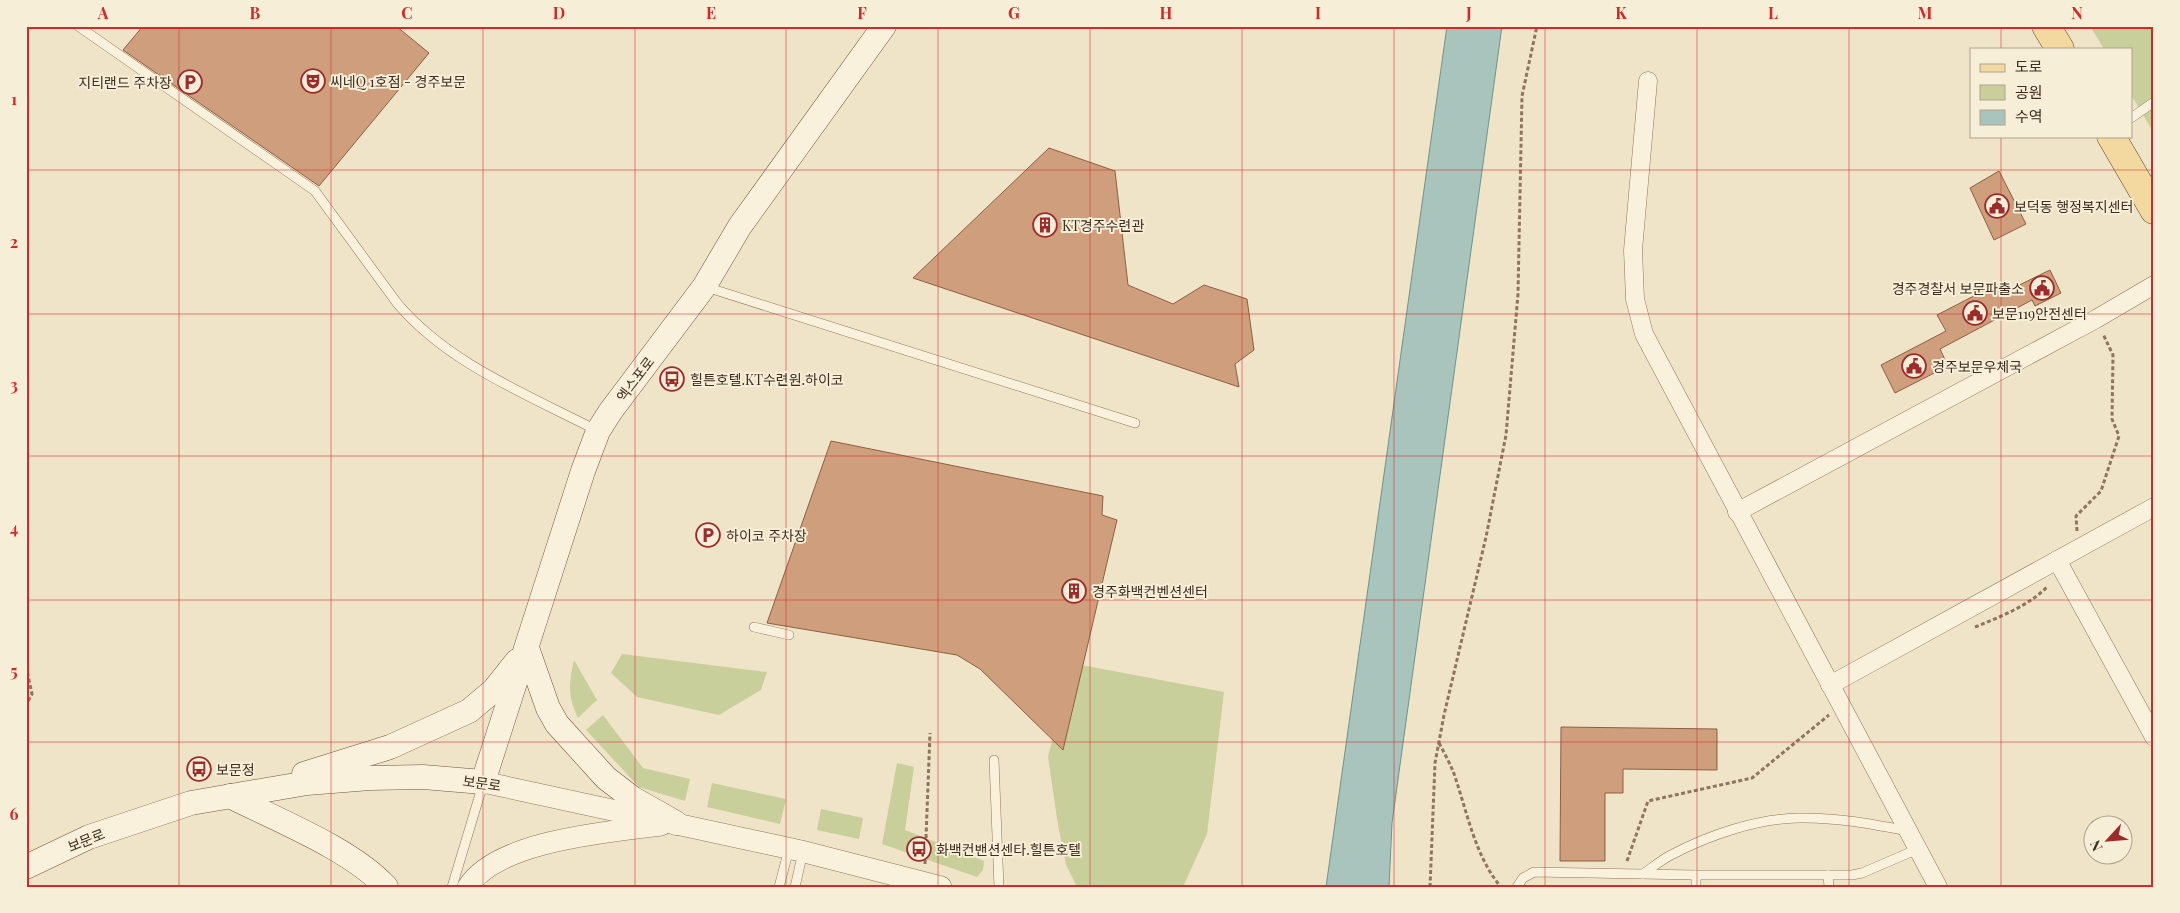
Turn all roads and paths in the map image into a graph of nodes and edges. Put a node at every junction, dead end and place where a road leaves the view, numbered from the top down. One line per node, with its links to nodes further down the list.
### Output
1 (78, 26): 14 (lane)
2 (884, 26): 12 (main road, 엑스포로)
3 (1537, 26): 26 (path)
4 (2046, 26): 5 (main road)
5 (2059, 48)
6 (1648, 81): 16 (street)
7 (2154, 102): 8 (lane)
8 (2132, 117)
9 (2112, 138): 10 (main road)
10 (2154, 210)
11 (2154, 285): 16 (street)
12 (704, 286): 13 (lane); 14 (main road, 엑스포로)
13 (1135, 423)
14 (598, 431): 20 (main road, 엑스포로)
15 (2154, 507): 17 (street)
16 (1738, 512): 22 (street)
17 (2057, 560): 22 (street); 25 (street)
18 (754, 627): 19 (lane)
19 (788, 635)
20 (527, 648): 28 (main road, 엑스포로); 29 (main road); 30 (main road)
21 (26, 666): 23 (path)
22 (1830, 685): 31 (street)
23 (26, 705)
24 (930, 733): 38 (path)
25 (2154, 737)
26 (1439, 743): 45 (path); 46 (path)
27 (994, 760): 44 (lane)
28 (483, 782): 29 (main road, 보문로); 30 (street, 보문로); 40 (lane)
29 (230, 796): 34 (main road, 보문로); 39 (main road)
30 (676, 823): 33 (street, 보문로); 41 (street)
31 (1908, 831): 32 (street); 35 (lane)
32 (1918, 848): 37 (lane); 50 (street)
33 (796, 850): 38 (street, 보문로); 42 (lane); 43 (lane)
34 (26, 867)
35 (1643, 874): 36 (lane); 47 (lane)
36 (1696, 875): 37 (lane); 48 (lane)
37 (1828, 875): 49 (lane)
38 (919, 884)
39 (386, 887)
40 (452, 887)
41 (468, 887)
42 (779, 887)
43 (795, 887)
44 (999, 887)
45 (1430, 887)
46 (1501, 887)
47 (1517, 887)
48 (1696, 887)
49 (1829, 887)
50 (1938, 887)

